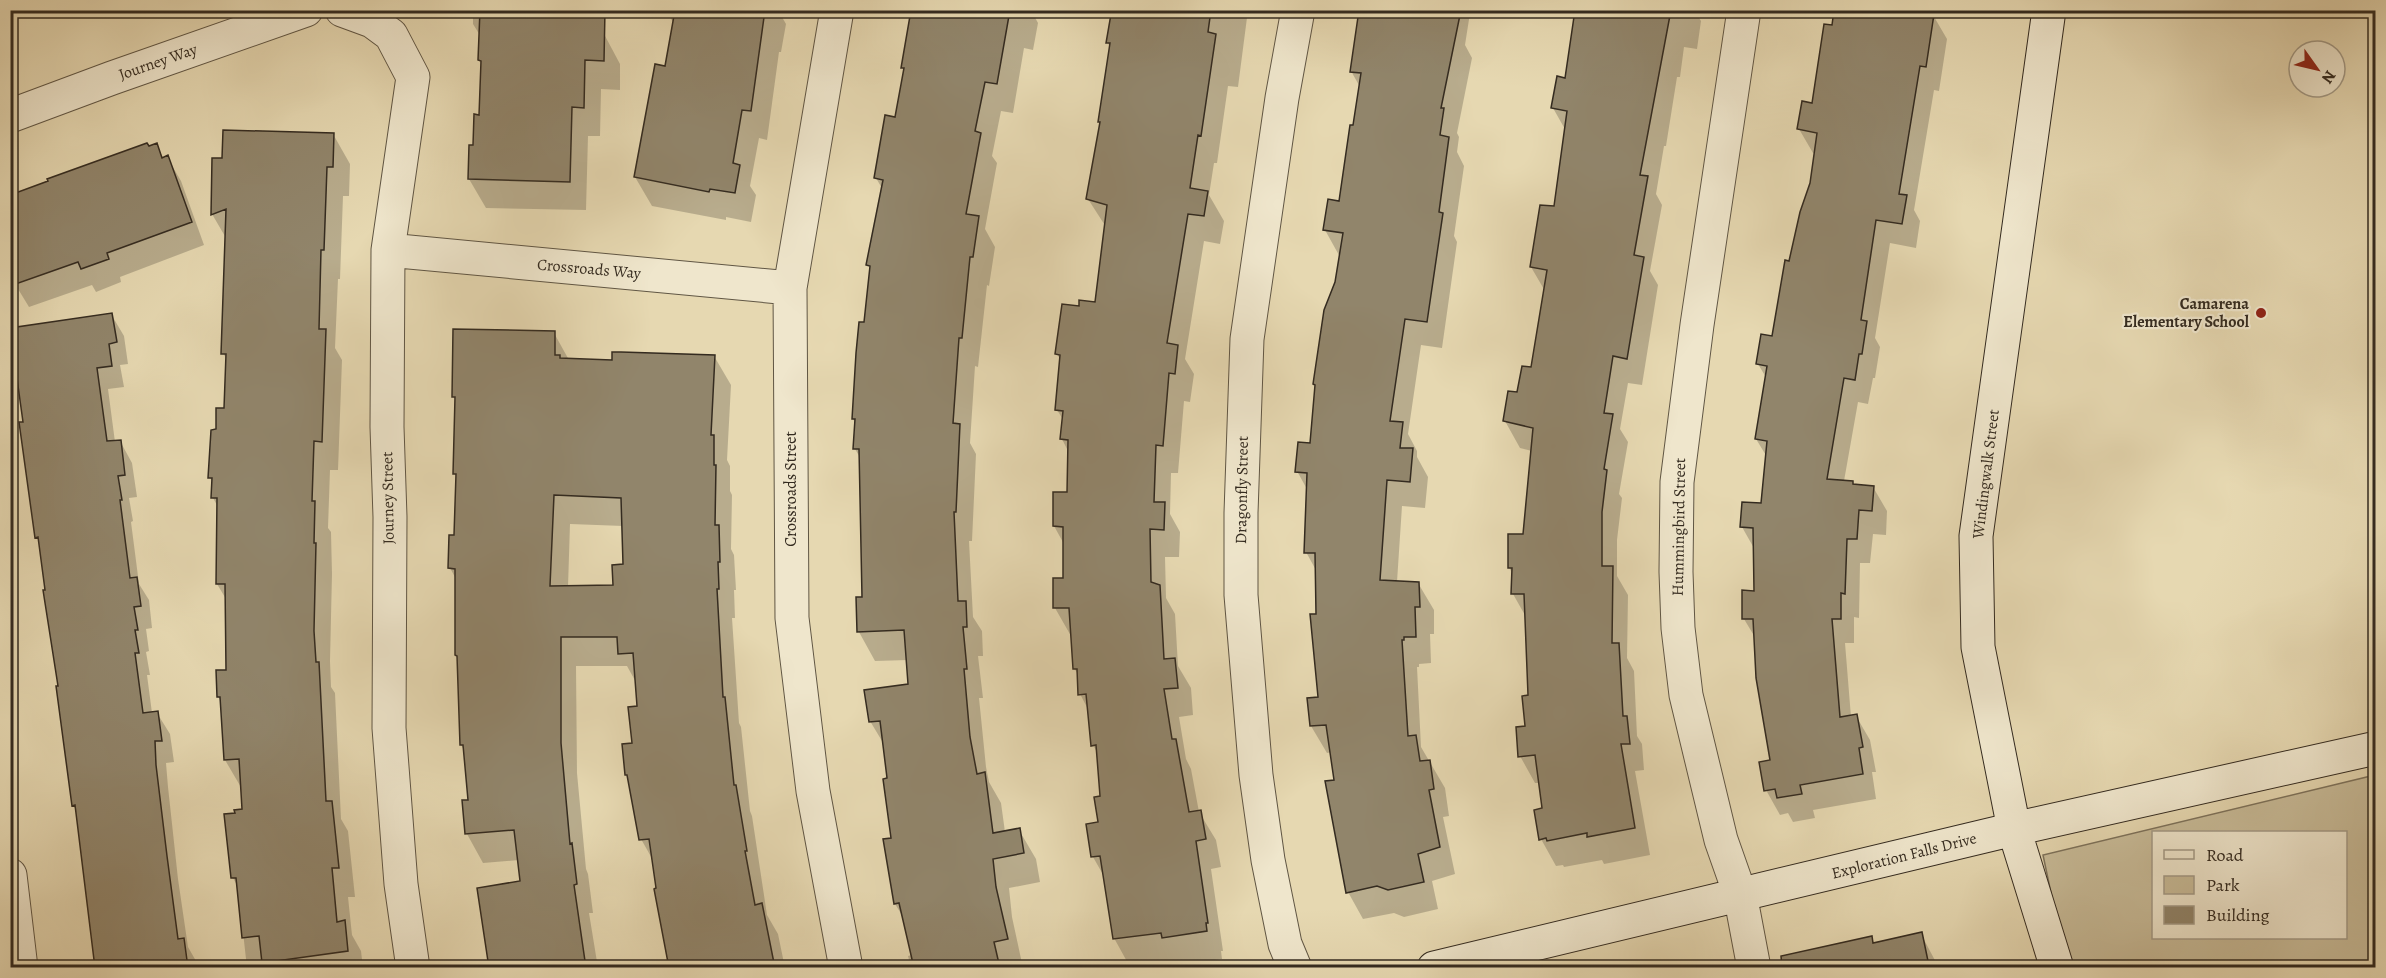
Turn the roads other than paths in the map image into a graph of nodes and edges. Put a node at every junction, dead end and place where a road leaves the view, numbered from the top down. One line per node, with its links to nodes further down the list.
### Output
1 (306, 10): 7 (street, Journey Way)
2 (342, 10): 8 (street, Journey Street)
3 (837, 10): 9 (street, Crossroads Street)
4 (1298, 10): 17 (street, Dragonfly Street)
5 (1744, 10): 13 (street, Hummingbird Street)
6 (2049, 10): 11 (street, Windingwalk Street)
7 (10, 116)
8 (388, 250): 9 (street, Crossroads Way); 15 (street, Journey Street)
9 (790, 288): 16 (street, Crossroads Street)
10 (2376, 748): 11 (street, Exploration Falls Drive)
11 (2014, 829): 13 (street, Exploration Falls Drive); 20 (street, Windingwalk Street)
12 (10, 875): 14 (street)
13 (1740, 894): 18 (street, Exploration Falls Drive); 19 (street, Hummingbird Street)
14 (21, 968)
15 (413, 968)
16 (846, 968)
17 (1295, 968)
18 (1434, 968)
19 (1754, 968)
20 (2057, 968)

